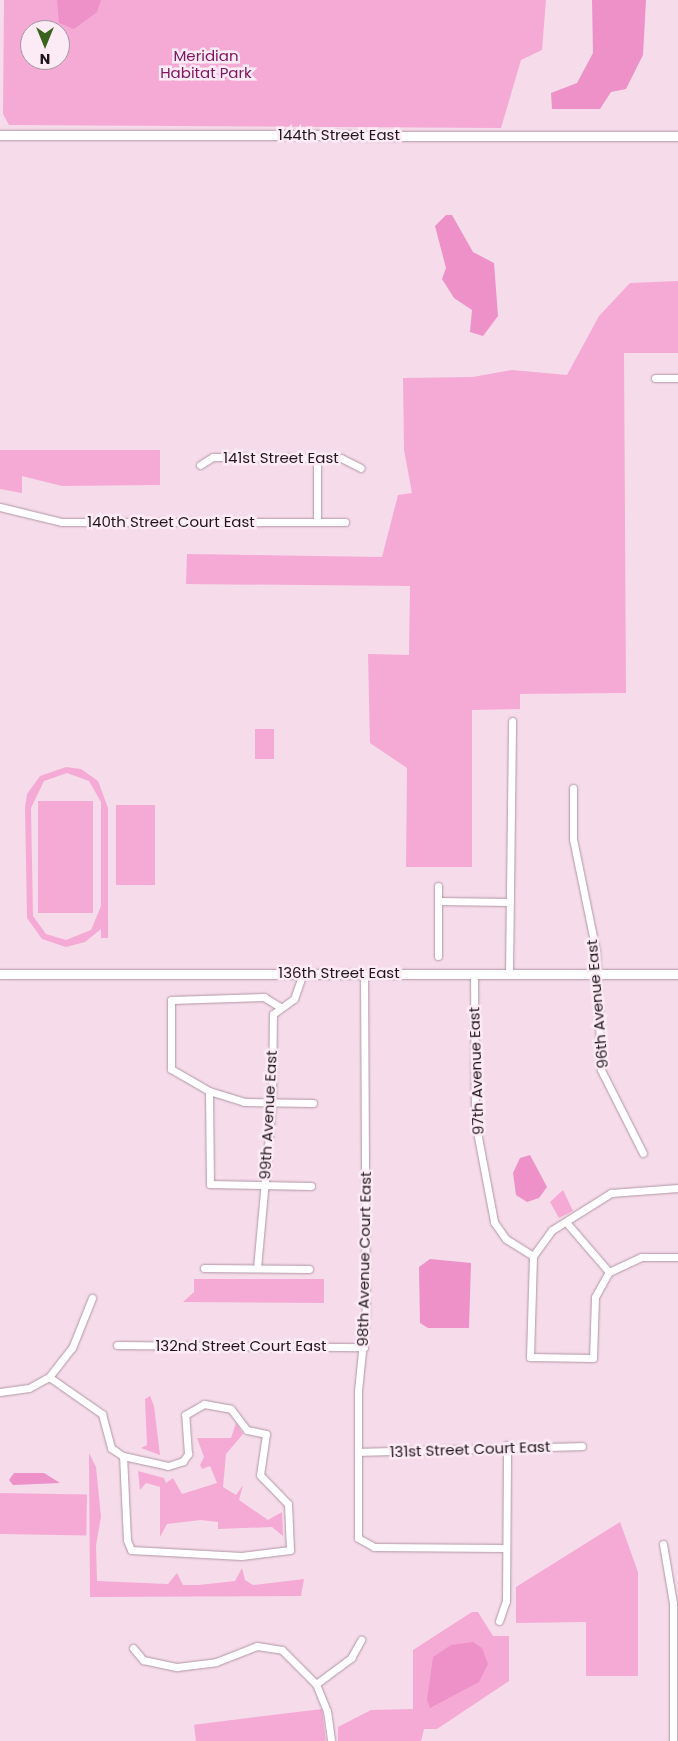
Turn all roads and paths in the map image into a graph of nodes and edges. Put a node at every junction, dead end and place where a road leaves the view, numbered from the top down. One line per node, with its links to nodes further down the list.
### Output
1 (0, 135): 2 (street, 144th Street East)
2 (678, 136)
3 (655, 378): 4 (street)
4 (678, 378)
5 (317, 458): 6 (street, 141st Street East); 7 (street, 141st Street East); 9 (street)
6 (200, 465)
7 (361, 468)
8 (0, 507): 9 (street, 140th Street Court East)
9 (316, 522): 10 (street, 140th Street Court East)
10 (345, 522)
11 (512, 721): 15 (street)
12 (573, 788): 21 (street, 96th Avenue East)
13 (438, 886): 14 (street)
14 (438, 901): 15 (street); 16 (street)
15 (510, 902): 20 (street)
16 (438, 956)
17 (303, 973): 18 (street, 136th Street East); 22 (street, 136th Street East); 24 (street, 99th Avenue East)
18 (364, 973): 19 (street, 136th Street East); 41 (street, 98th Avenue Court East)
19 (474, 973): 20 (street, 136th Street East); 33 (street, 97th Avenue East)
20 (509, 973): 21 (street, 136th Street East)
21 (596, 973): 23 (street, 136th Street East); 28 (street, 96th Avenue East)
22 (0, 974)
23 (678, 974)
24 (280, 1007): 25 (street); 27 (street, 99th Avenue East)
25 (209, 1091): 27 (street); 29 (street)
26 (313, 1103): 27 (street)
27 (272, 1104): 29 (street, 99th Avenue East)
28 (642, 1153)
29 (265, 1185): 30 (street); 36 (street, 99th Avenue East)
30 (311, 1186)
31 (678, 1188): 32 (street)
32 (566, 1222): 33 (street); 38 (street)
33 (533, 1256): 38 (street)
34 (678, 1257): 38 (street)
35 (204, 1268): 36 (street)
36 (257, 1268): 37 (street)
37 (309, 1269)
38 (609, 1272)
39 (92, 1298): 42 (street)
40 (117, 1346): 41 (street, 132nd Street Court East)
41 (364, 1347): 46 (street, 98th Avenue Court East)
42 (49, 1376): 43 (street); 47 (street)
43 (0, 1392)
44 (507, 1445): 45 (street, 131st Street Court East); 46 (street, 131st Street Court East); 49 (street)
45 (582, 1446)
46 (358, 1452): 49 (street, 98th Avenue Court East)
47 (123, 1456): 47 (street)
48 (663, 1544): 55 (street)
49 (506, 1548): 50 (street)
50 (500, 1620)
51 (361, 1640): 53 (street)
52 (133, 1648): 53 (street)
53 (316, 1684): 54 (street)
54 (331, 1741)
55 (673, 1741)

